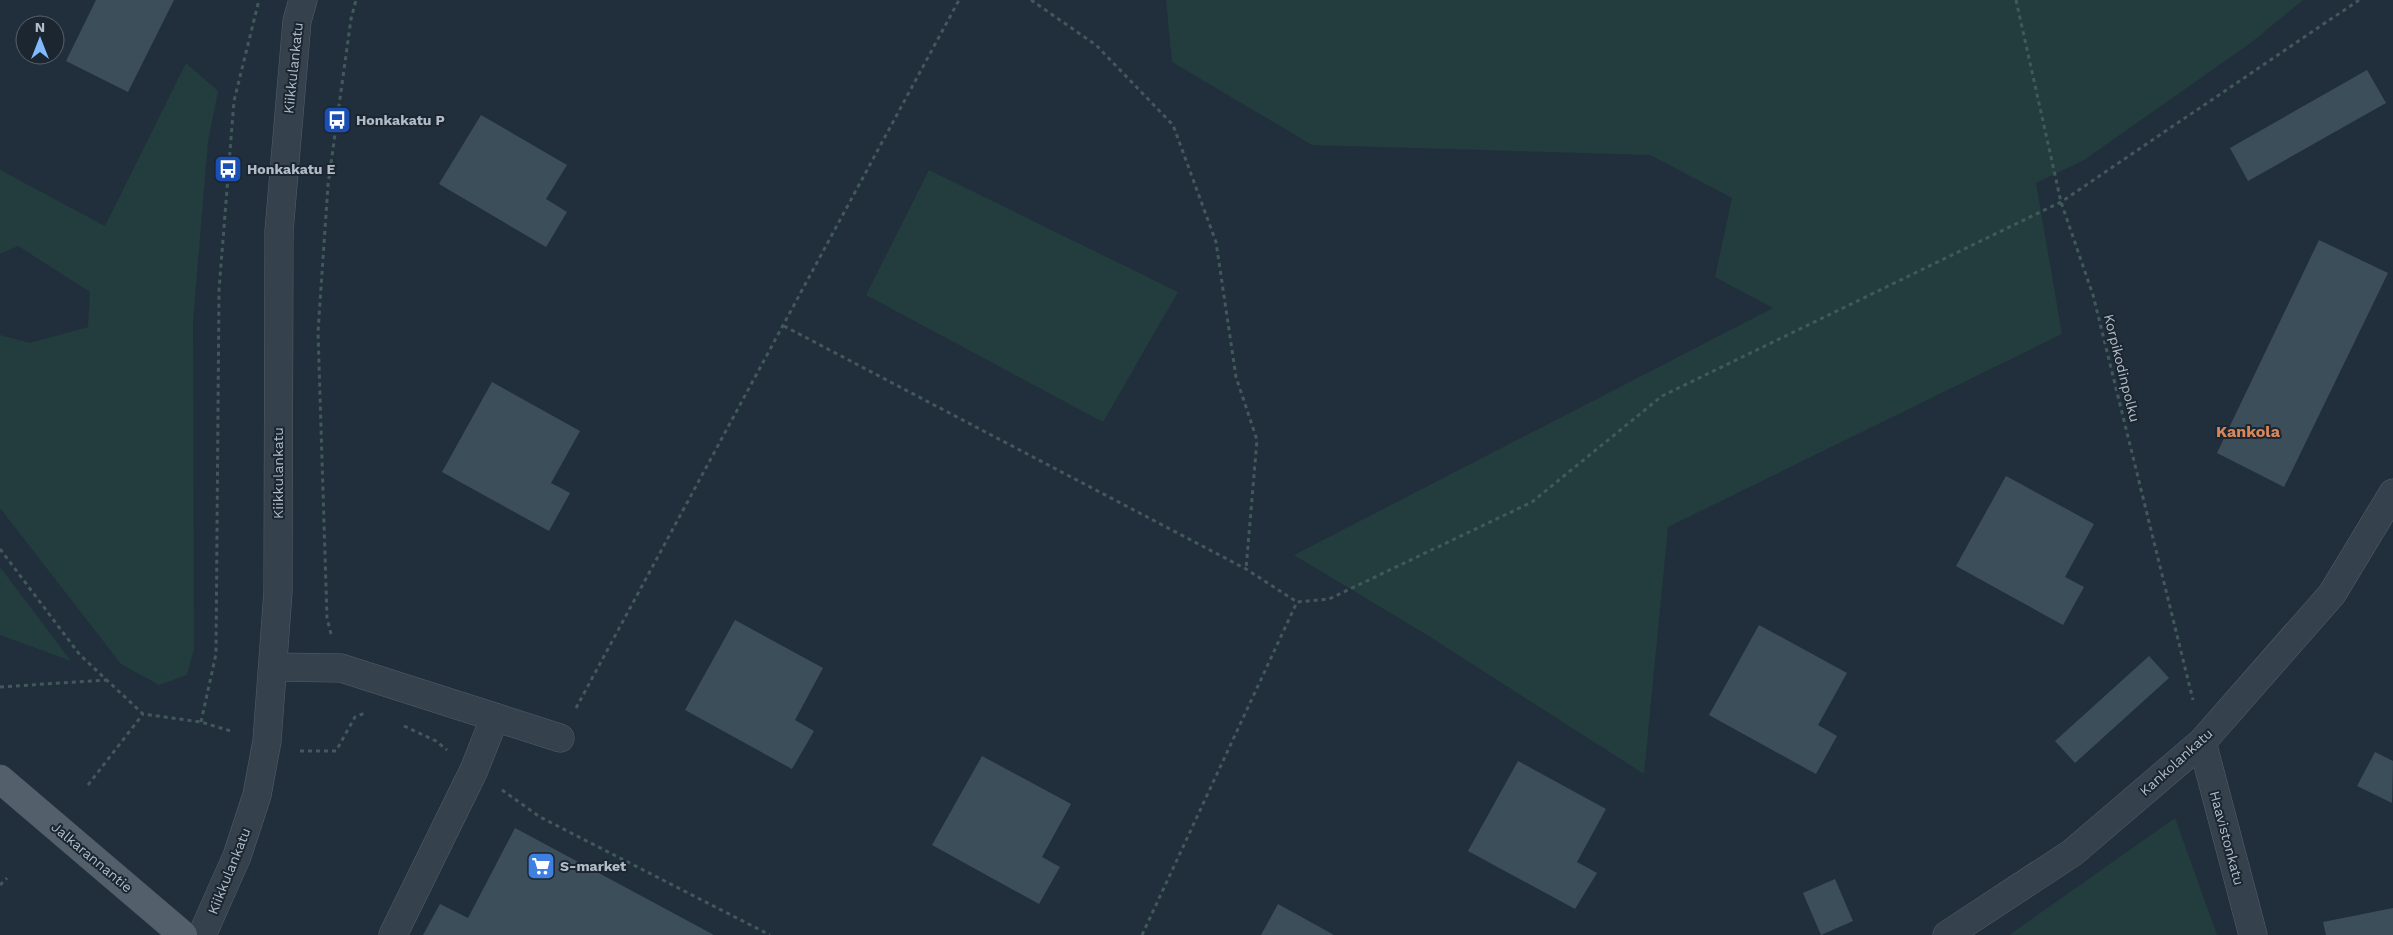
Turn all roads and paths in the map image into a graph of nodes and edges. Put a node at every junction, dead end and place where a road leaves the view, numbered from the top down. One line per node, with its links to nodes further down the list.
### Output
1 (259, 0): 22 (path)
2 (303, 0): 14 (street, Kiikkulankatu)
3 (356, 0): 15 (path)
4 (959, 0): 9 (path)
5 (1032, 0): 12 (path)
6 (2016, 0): 8 (path, Korpikodinpolku)
7 (2359, 0): 8 (path)
8 (2061, 202): 13 (path); 26 (path, Korpikodinpolku)
9 (784, 326): 12 (path); 24 (path)
10 (2393, 493): 26 (street, Kankolankatu)
11 (0, 549): 16 (path)
12 (1246, 569): 13 (path)
13 (1297, 602): 36 (path)
14 (273, 667): 15 (street); 25 (street, Kiikkulankatu)
15 (341, 668): 20 (path); 21 (street)
16 (106, 680): 17 (path); 19 (path)
17 (0, 687)
18 (371, 710): 20 (path)
19 (143, 714): 22 (path); 29 (path)
20 (355, 717): 25 (path)
21 (496, 717): 24 (street); 27 (street)
22 (201, 722): 25 (path)
23 (396, 722): 27 (path)
24 (560, 738)
25 (267, 741): 33 (street, Kiikkulankatu)
26 (2202, 742): 37 (street, Kankolankatu); 38 (street, Haavistonkatu)
27 (474, 770): 34 (street); 35 (path)
28 (0, 779): 32 (main road, Jalkarannantie)
29 (88, 785)
30 (7, 878): 31 (path)
31 (0, 885)
32 (183, 935)
33 (202, 935)
34 (392, 935)
35 (770, 935)
36 (1142, 935)
37 (1947, 935)
38 (2253, 935)

